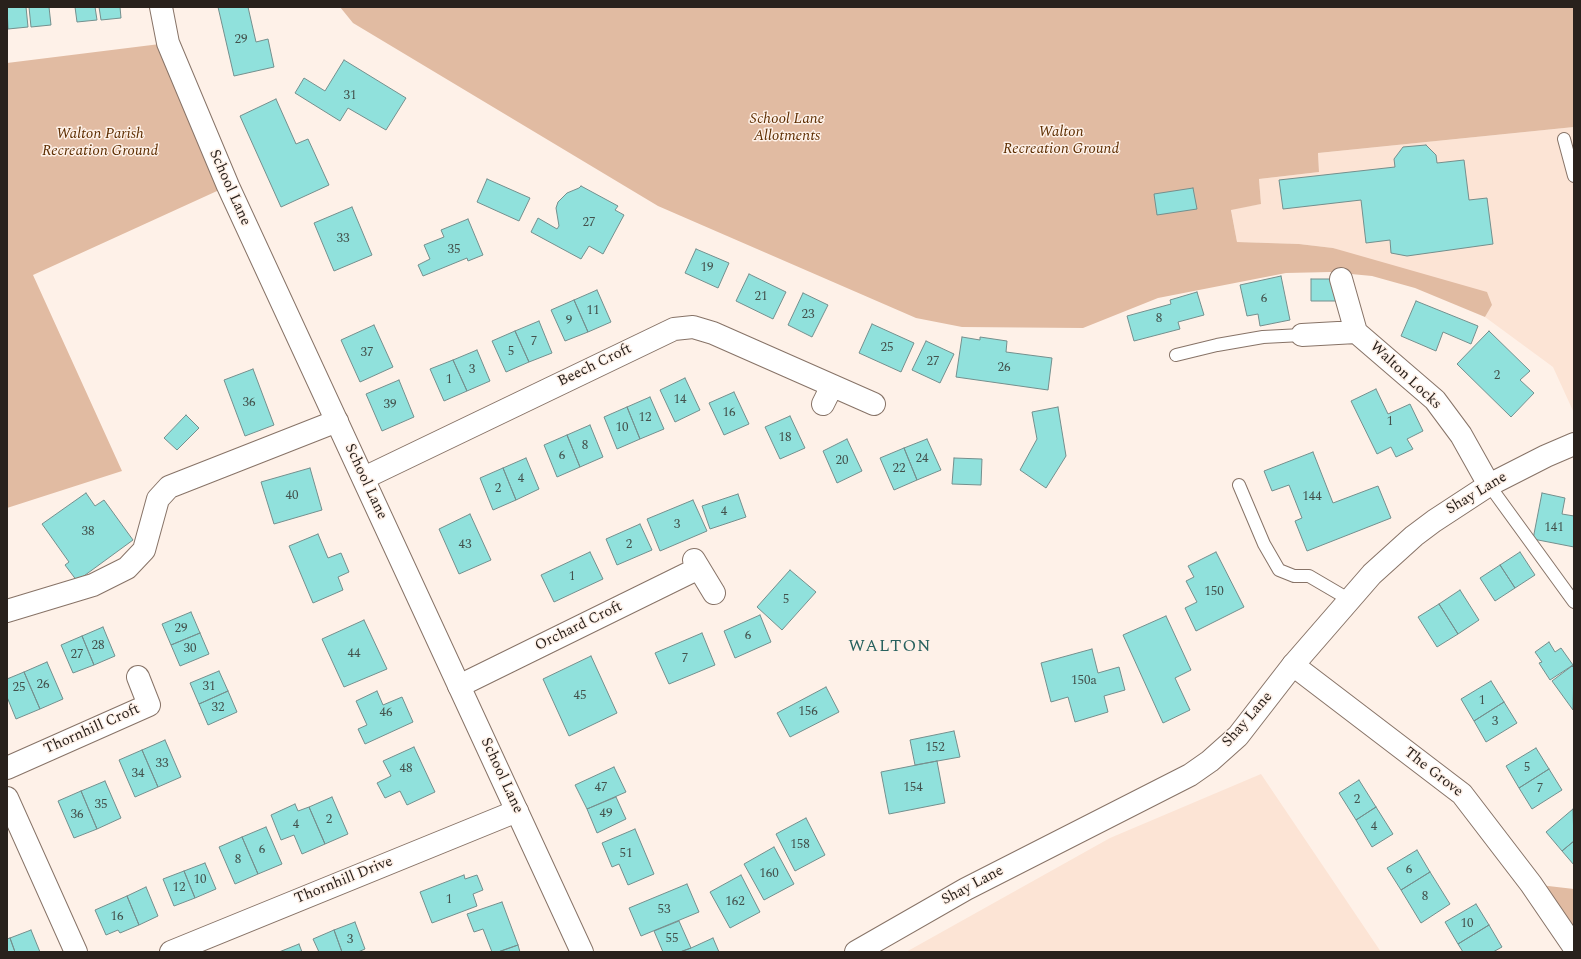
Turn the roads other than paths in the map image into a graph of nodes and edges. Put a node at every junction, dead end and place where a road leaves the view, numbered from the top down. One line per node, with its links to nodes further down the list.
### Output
1 (161, 7): 9 (street, School Lane)
2 (1564, 139): 3 (lane)
3 (1574, 176)
4 (1341, 279): 5 (street, Walton Locks)
5 (1356, 332): 6 (street, Walton Locks); 13 (street, Walton Locks)
6 (1302, 335): 7 (lane)
7 (1176, 355)
8 (874, 404): 11 (street, Beech Croft)
9 (337, 421): 11 (street, School Lane); 17 (street)
10 (1574, 444): 13 (street, Shay Lane)
11 (364, 478): 20 (street, School Lane)
12 (1239, 485): 15 (lane)
13 (1488, 485): 15 (street, Shay Lane); 16 (lane)
14 (714, 593): 20 (street, Orchard Croft)
15 (1350, 600): 18 (street, Shay Lane)
16 (1574, 602)
17 (7, 611)
18 (1293, 665): 24 (street, The Grove); 28 (street, Shay Lane)
19 (138, 677): 21 (street, Thornhill Croft)
20 (460, 686): 23 (street, School Lane)
21 (7, 768)
22 (7, 798): 25 (street)
23 (517, 811): 26 (street, Thornhill Drive); 27 (street, School Lane)
24 (1574, 947)
25 (76, 952)
26 (171, 952)
27 (582, 952)
28 (856, 952)

